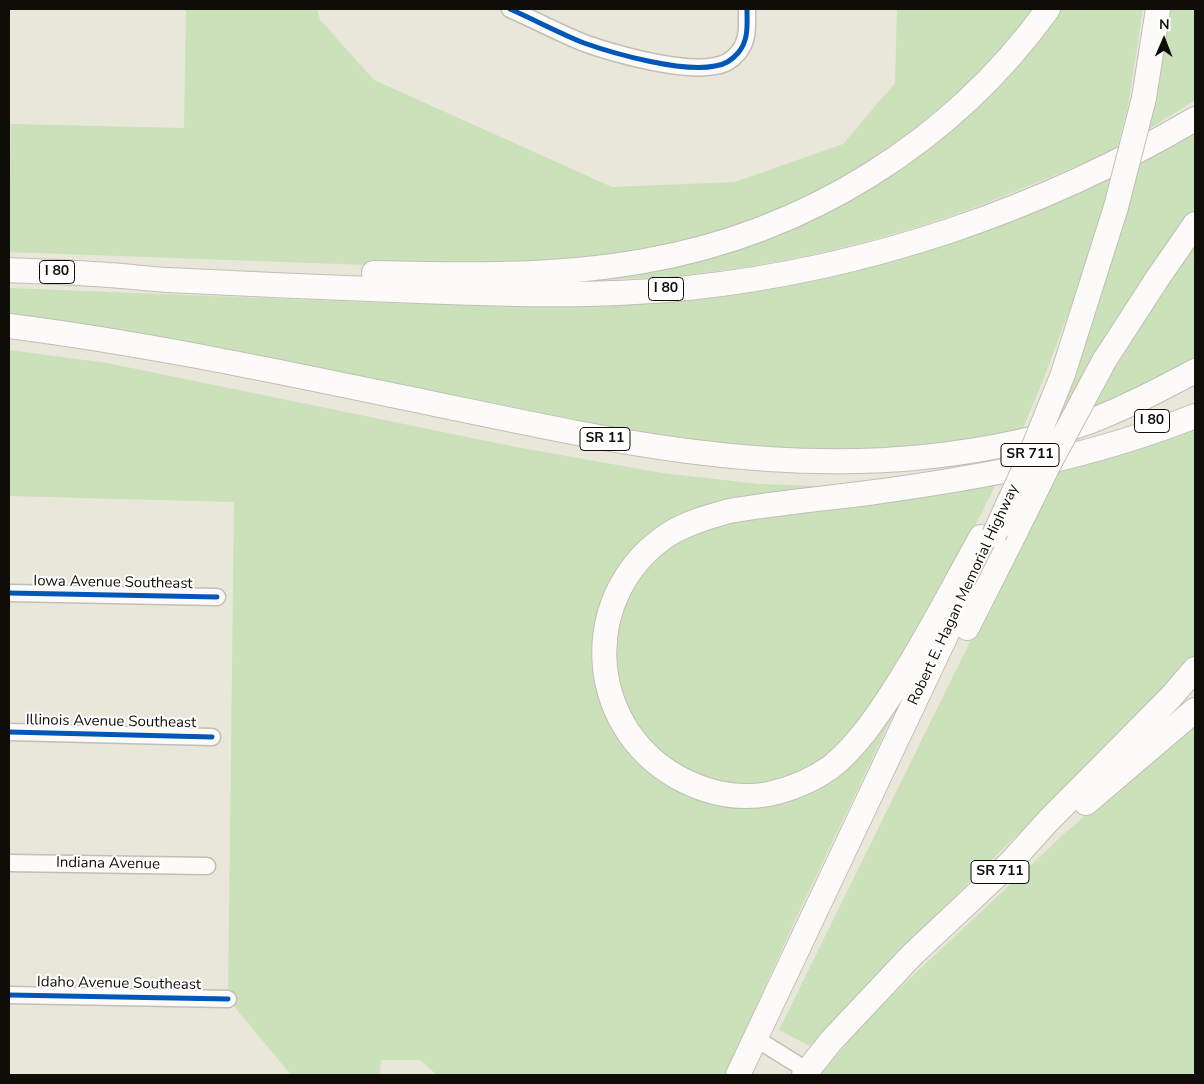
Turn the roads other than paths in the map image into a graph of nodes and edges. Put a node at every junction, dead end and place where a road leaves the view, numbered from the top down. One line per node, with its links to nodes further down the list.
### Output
1 (510, 9): 2 (street)
2 (747, 9)
3 (1048, 9): 8 (highway)
4 (1158, 9): 14 (highway, Robert E. Hagan Memorial Highway / SR 711, bridge)
5 (1195, 119): 8 (highway, I 80)
6 (1195, 224): 24 (highway, bridge)
7 (9, 270): 8 (highway, I 80)
8 (105, 274)
9 (9, 326): 11 (highway, SR 11)
10 (9, 337): 12 (highway, I 80)
11 (1195, 371)
12 (1195, 405)
13 (1195, 416): 14 (highway)
14 (988, 536): 24 (highway, Robert E. Hagan Memorial Highway / SR 711)
15 (9, 594): 16 (street, Iowa Avenue Southeast)
16 (217, 597)
17 (1195, 669): 22 (highway, SR 711)
18 (1195, 710): 22 (highway)
19 (9, 732): 20 (street, Illinois Avenue Southeast)
20 (212, 737)
21 (9, 863): 23 (street, Indiana Avenue)
22 (1010, 863): 28 (highway, SR 711)
23 (207, 866)
24 (820, 902): 27 (highway, Robert E. Hagan Memorial Highway / SR 711)
25 (9, 995): 26 (street, Idaho Avenue Southeast)
26 (228, 999)
27 (755, 1038): 28 (street); 29 (highway, Robert E. Hagan Memorial Highway / SR 711)
28 (806, 1073)
29 (738, 1075)

